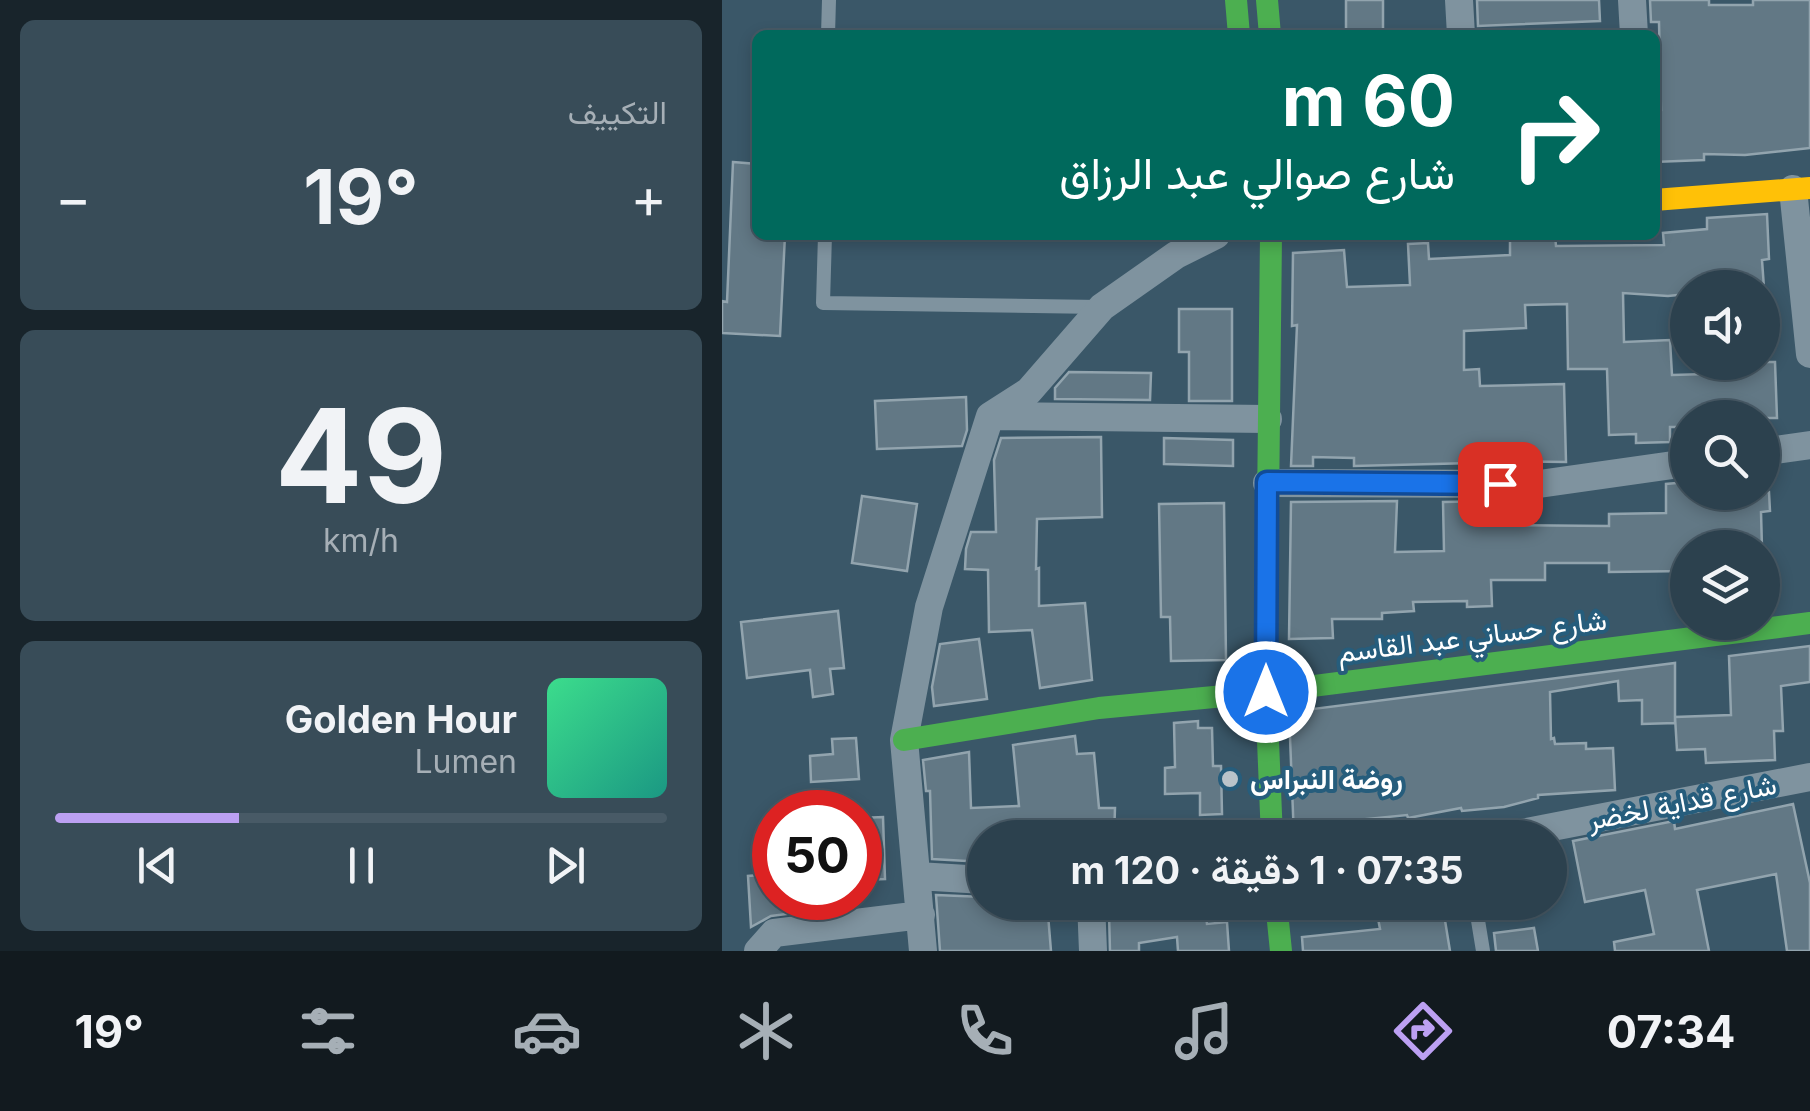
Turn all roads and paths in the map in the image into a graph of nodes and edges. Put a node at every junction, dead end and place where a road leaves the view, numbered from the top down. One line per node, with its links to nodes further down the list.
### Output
1 (829, 0): 6 (lane)
2 (1236, 0): 7 (street)
3 (1267, 0): 8 (street)
4 (1459, 0): 9 (street)
5 (1632, 0): 10 (street)
6 (828, 30)
7 (1239, 30)
8 (1270, 30)
9 (1461, 30)
10 (1634, 30)
11 (1801, 188): 12 (street); 17 (street)
12 (1660, 200)
13 (825, 240): 16 (lane)
14 (1206, 240): 16 (street)
15 (1271, 240): 19 (street)
16 (1102, 308): 18 (street)
17 (1810, 354)
18 (990, 416): 19 (street); 26 (street)
19 (1268, 418): 23 (street)
20 (1810, 445): 21 (street)
21 (1780, 449)
22 (1670, 465): 23 (street)
23 (1267, 482): 25 (street)
24 (1810, 623): 25 (street, شارع حساني عبد القاسم)
25 (1266, 692): 26 (street, شارع حساني عبد القاسم); 28 (street)
26 (904, 740): 30 (street)
27 (1810, 777): 29 (street, شارع قداية لخضر)
28 (1271, 820)
29 (1567, 824)
30 (917, 876): 31 (street); 32 (street)
31 (967, 879)
32 (921, 916): 36 (street); 37 (street)
33 (1091, 920): 38 (street)
34 (1278, 920): 39 (street)
35 (1478, 920): 40 (lane)
36 (758, 951)
37 (922, 951)
38 (1093, 951)
39 (1281, 951)
40 (1483, 951)

